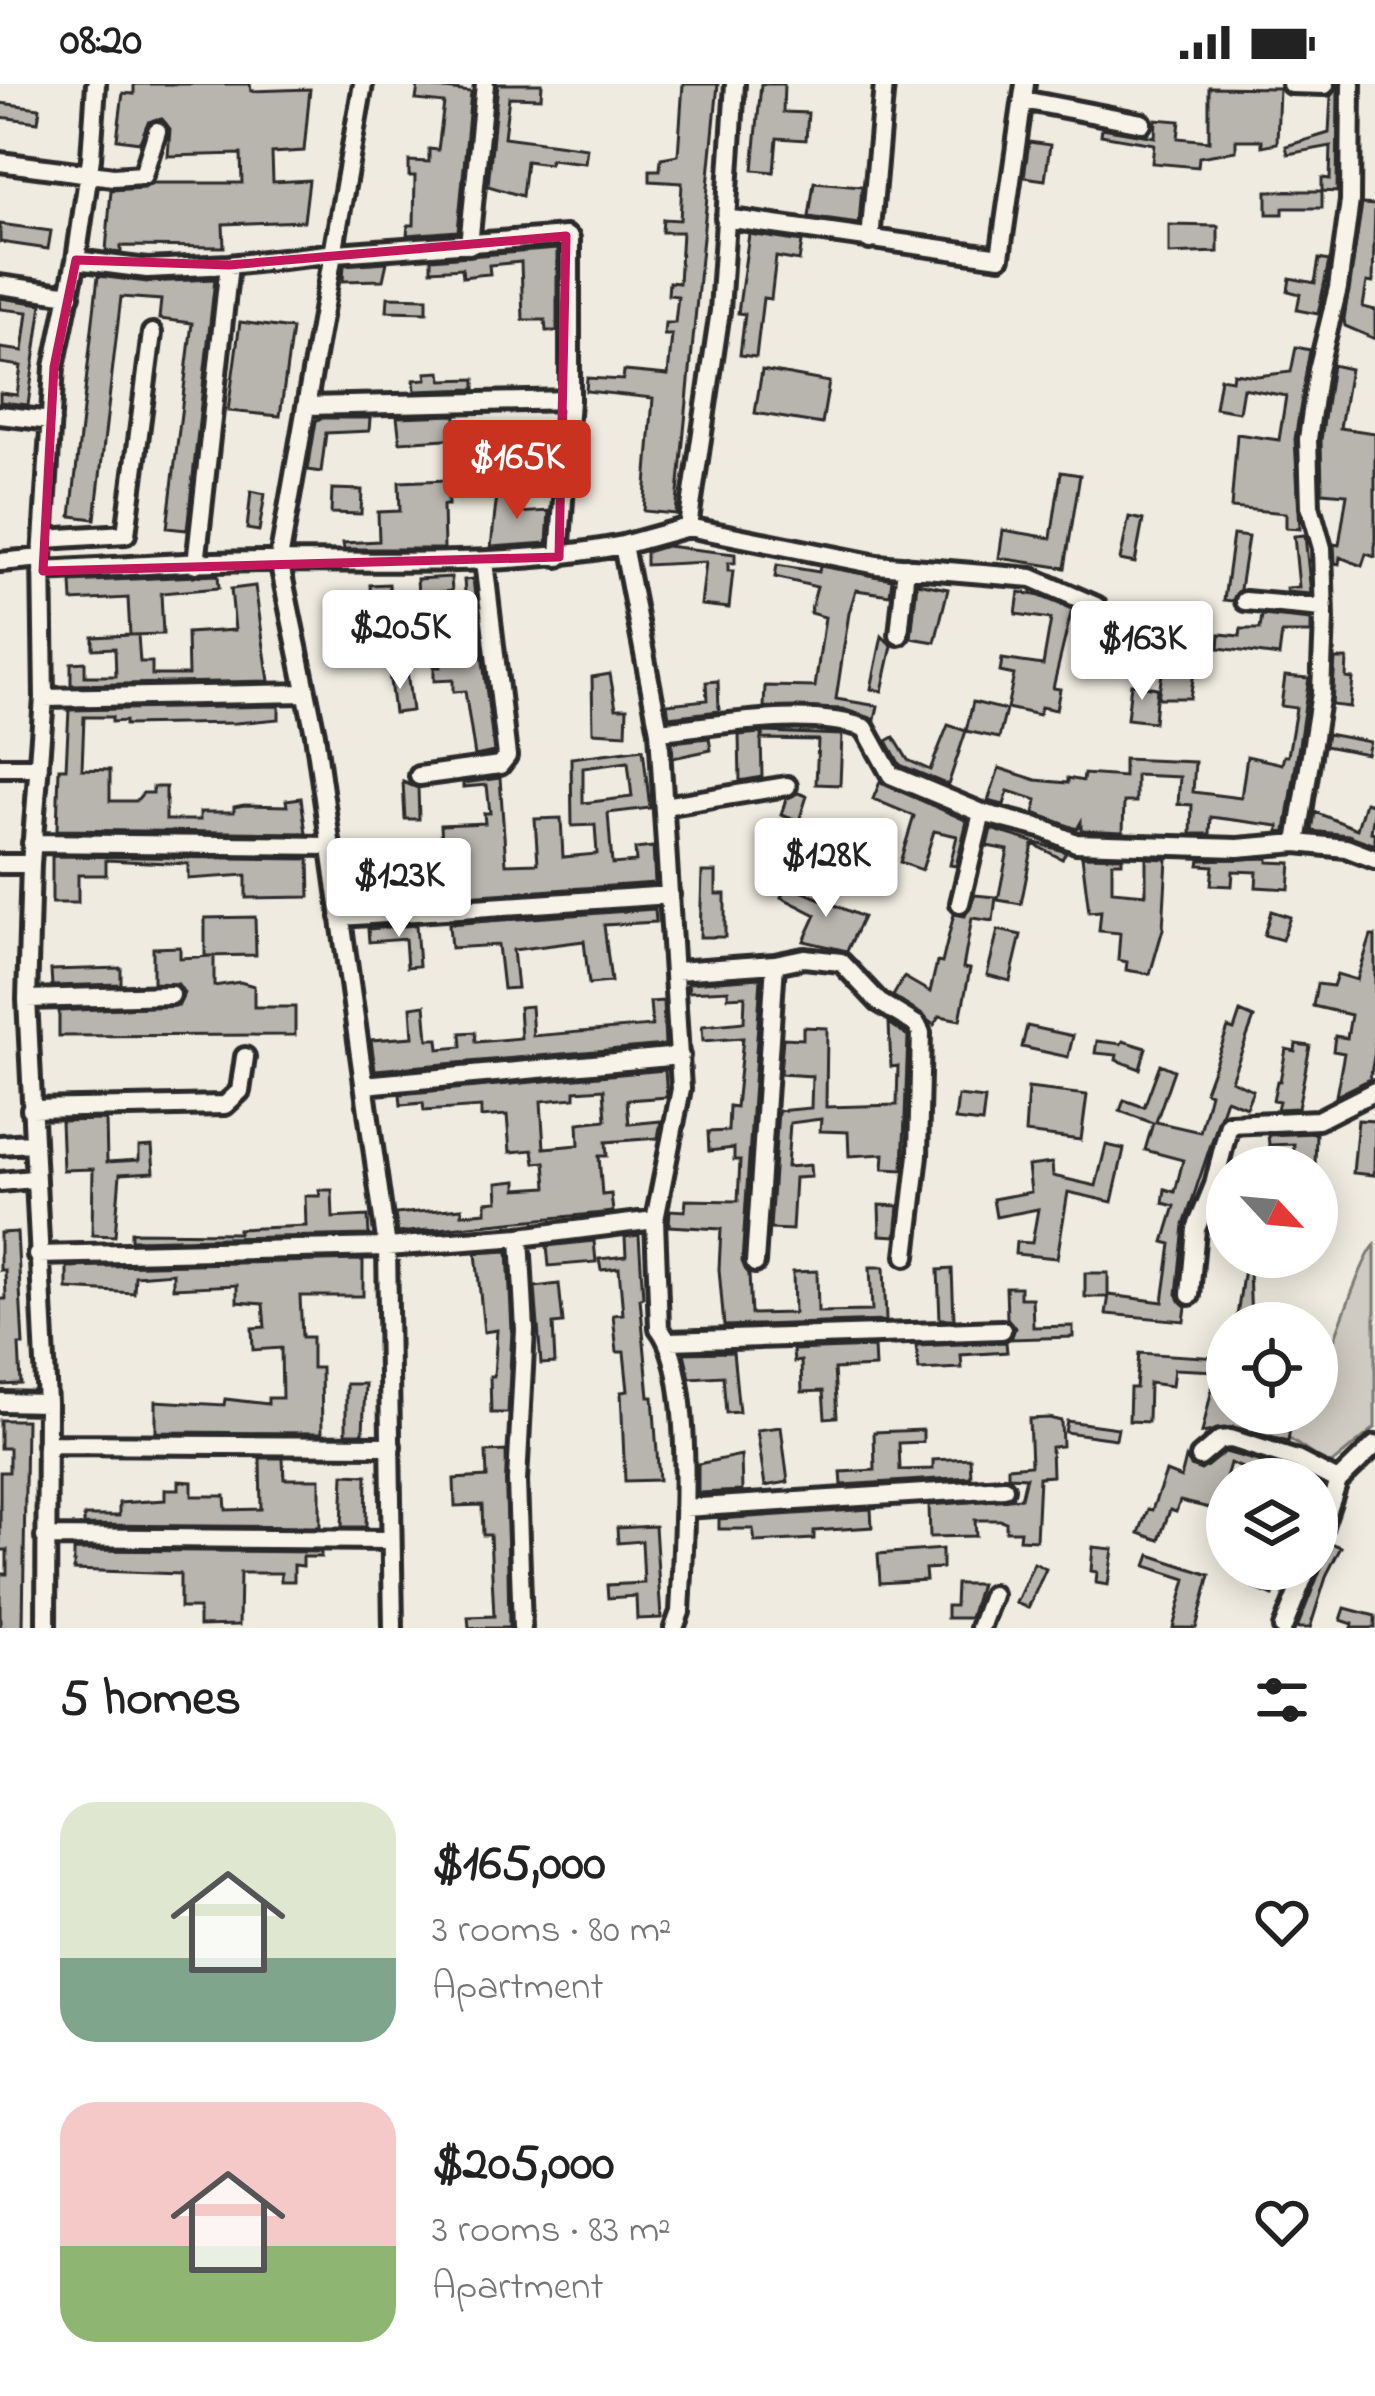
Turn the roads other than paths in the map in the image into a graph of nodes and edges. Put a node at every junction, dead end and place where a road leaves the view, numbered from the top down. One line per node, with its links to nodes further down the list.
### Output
1 (96, 84): 13 (street)
2 (363, 84): 17 (street)
3 (485, 84): 16 (street)
4 (735, 84): 14 (street)
5 (884, 84): 15 (street)
6 (1292, 84): 8 (street)
7 (1349, 85): 38 (street)
8 (1325, 86)
9 (1024, 92): 10 (street); 15 (street)
10 (1142, 122)
11 (157, 131): 13 (street)
12 (0, 162): 13 (street)
13 (89, 174): 18 (street)
14 (725, 218): 15 (street); 27 (street)
15 (870, 239)
16 (469, 245): 17 (street); 23 (street)
17 (336, 253): 19 (street); 24 (street)
18 (76, 260): 19 (street); 21 (street)
19 (229, 265): 34 (street)
20 (0, 285): 21 (street)
21 (70, 295): 26 (street)
22 (152, 333): 29 (street)
23 (570, 400): 24 (street); 30 (street)
24 (307, 406): 31 (street)
25 (0, 415): 26 (street)
26 (51, 421): 29 (street)
27 (688, 527): 28 (street); 35 (street)
28 (623, 545): 30 (street); 42 (street)
29 (43, 556): 33 (street); 34 (street); 41 (street)
30 (560, 557): 32 (street)
31 (279, 560): 32 (street); 34 (street); 40 (street)
32 (484, 561): 45 (street)
33 (0, 562)
34 (196, 564)
35 (906, 567): 37 (street); 39 (street)
36 (1245, 601): 38 (street)
37 (1096, 606)
38 (1323, 608): 50 (street)
39 (899, 635)
40 (306, 693): 41 (street); 51 (street)
41 (44, 698): 44 (street)
42 (658, 731): 47 (street); 48 (street)
43 (0, 767): 44 (street)
44 (39, 767): 49 (street)
45 (419, 776)
46 (788, 786): 47 (street)
47 (664, 806): 55 (street)
48 (982, 813): 50 (street); 56 (street)
49 (32, 843): 51 (street); 54 (street)
50 (1297, 843): 52 (street)
51 (331, 846): 57 (street)
52 (1375, 859)
53 (0, 864): 54 (street)
54 (31, 864): 61 (street)
55 (670, 895): 57 (street); 59 (street)
56 (960, 903)
57 (340, 917): 64 (street)
58 (775, 964): 59 (street); 75 (street); 76 (street)
59 (676, 971): 62 (street)
60 (171, 995): 61 (street)
61 (27, 999): 66 (street)
62 (680, 1056): 64 (street); 71 (street)
63 (245, 1058): 66 (street)
64 (364, 1084): 73 (street)
65 (1375, 1091): 77 (street)
66 (31, 1109): 67 (street)
67 (31, 1143): 68 (street); 69 (street)
68 (0, 1145)
69 (33, 1179): 70 (street); 74 (street)
70 (0, 1182)
71 (656, 1220): 72 (street); 79 (street)
72 (520, 1237): 73 (street); 96 (street)
73 (387, 1247): 74 (street); 84 (street)
74 (37, 1255): 81 (street)
75 (906, 1256)
76 (755, 1263)
77 (1190, 1295)
78 (1002, 1330): 79 (street)
79 (669, 1341): 89 (street)
80 (0, 1402): 81 (street)
81 (46, 1403): 82 (street)
82 (46, 1444): 84 (street); 90 (street)
83 (1375, 1445): 87 (street)
84 (391, 1446): 91 (street)
85 (1200, 1457): 86 (street)
86 (1291, 1458)
87 (1338, 1481)
88 (1004, 1488): 89 (street)
89 (684, 1508): 97 (street)
90 (45, 1537): 91 (street); 94 (street)
91 (392, 1540): 95 (street)
92 (1298, 1590): 99 (street)
93 (992, 1594): 98 (street)
94 (46, 1628)
95 (393, 1628)
96 (522, 1628)
97 (674, 1628)
98 (980, 1628)
99 (1283, 1628)

